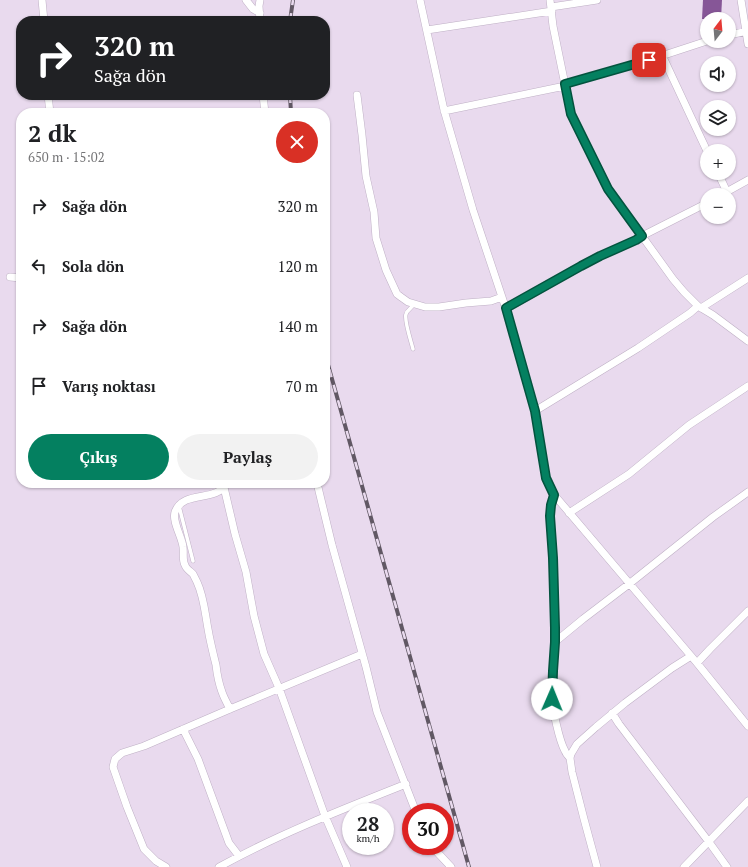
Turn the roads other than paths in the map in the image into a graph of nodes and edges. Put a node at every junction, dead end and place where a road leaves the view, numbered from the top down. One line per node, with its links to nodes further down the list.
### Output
1 (42, 0): 9 (street)
2 (246, 0): 8 (street)
3 (260, 0): 8 (street)
4 (420, 0): 10 (street)
5 (597, 0): 7 (street)
6 (741, 0): 11 (street)
7 (551, 6): 10 (street); 16 (street)
8 (260, 13)
9 (44, 16)
10 (427, 30): 18 (street)
11 (747, 31): 12 (street); 14 (street)
12 (736, 33)
13 (700, 43): 15 (street)
14 (748, 44)
15 (662, 55): 16 (street); 19 (street)
16 (565, 85): 18 (street); 23 (street)
17 (357, 95): 28 (street)
18 (444, 111): 27 (street)
19 (704, 144)
20 (748, 180): 21 (street)
21 (733, 188)
22 (700, 207): 23 (street)
23 (642, 236): 29 (street); 30 (street)
24 (10, 277): 25 (street)
25 (16, 278)
26 (748, 278): 29 (street)
27 (502, 298): 28 (street); 30 (street)
28 (414, 304): 32 (lane)
29 (700, 307): 31 (street); 34 (street)
30 (506, 308): 34 (street)
31 (748, 341)
32 (413, 349)
33 (748, 386): 41 (street)
34 (535, 411): 39 (street)
35 (222, 488): 40 (street)
36 (225, 488): 49 (street)
37 (318, 488): 46 (street)
38 (748, 492): 43 (street)
39 (554, 495): 41 (street); 45 (street)
40 (179, 505): 42 (lane); 50 (street)
41 (569, 513): 43 (street)
42 (193, 561)
43 (629, 584): 45 (street); 47 (street)
44 (748, 611): 48 (street)
45 (555, 642): 54 (street)
46 (362, 654): 49 (street); 55 (street)
47 (691, 656): 48 (street); 51 (street)
48 (697, 663): 52 (street)
49 (279, 688): 50 (street); 58 (street)
50 (230, 709): 53 (street)
51 (612, 713): 54 (street); 59 (street)
52 (748, 726)
53 (183, 729): 61 (street); 63 (street)
54 (570, 758): 68 (street)
55 (406, 784): 57 (street); 58 (street)
56 (748, 802): 59 (street)
57 (413, 803)
58 (325, 816): 61 (street); 66 (street)
59 (709, 842): 69 (street); 70 (street)
60 (439, 855): 67 (street)
61 (240, 856): 62 (street)
62 (232, 860): 64 (street); 65 (street)
63 (166, 867)
64 (219, 867)
65 (236, 867)
66 (347, 867)
67 (451, 867)
68 (597, 867)
69 (684, 867)
70 (727, 867)

